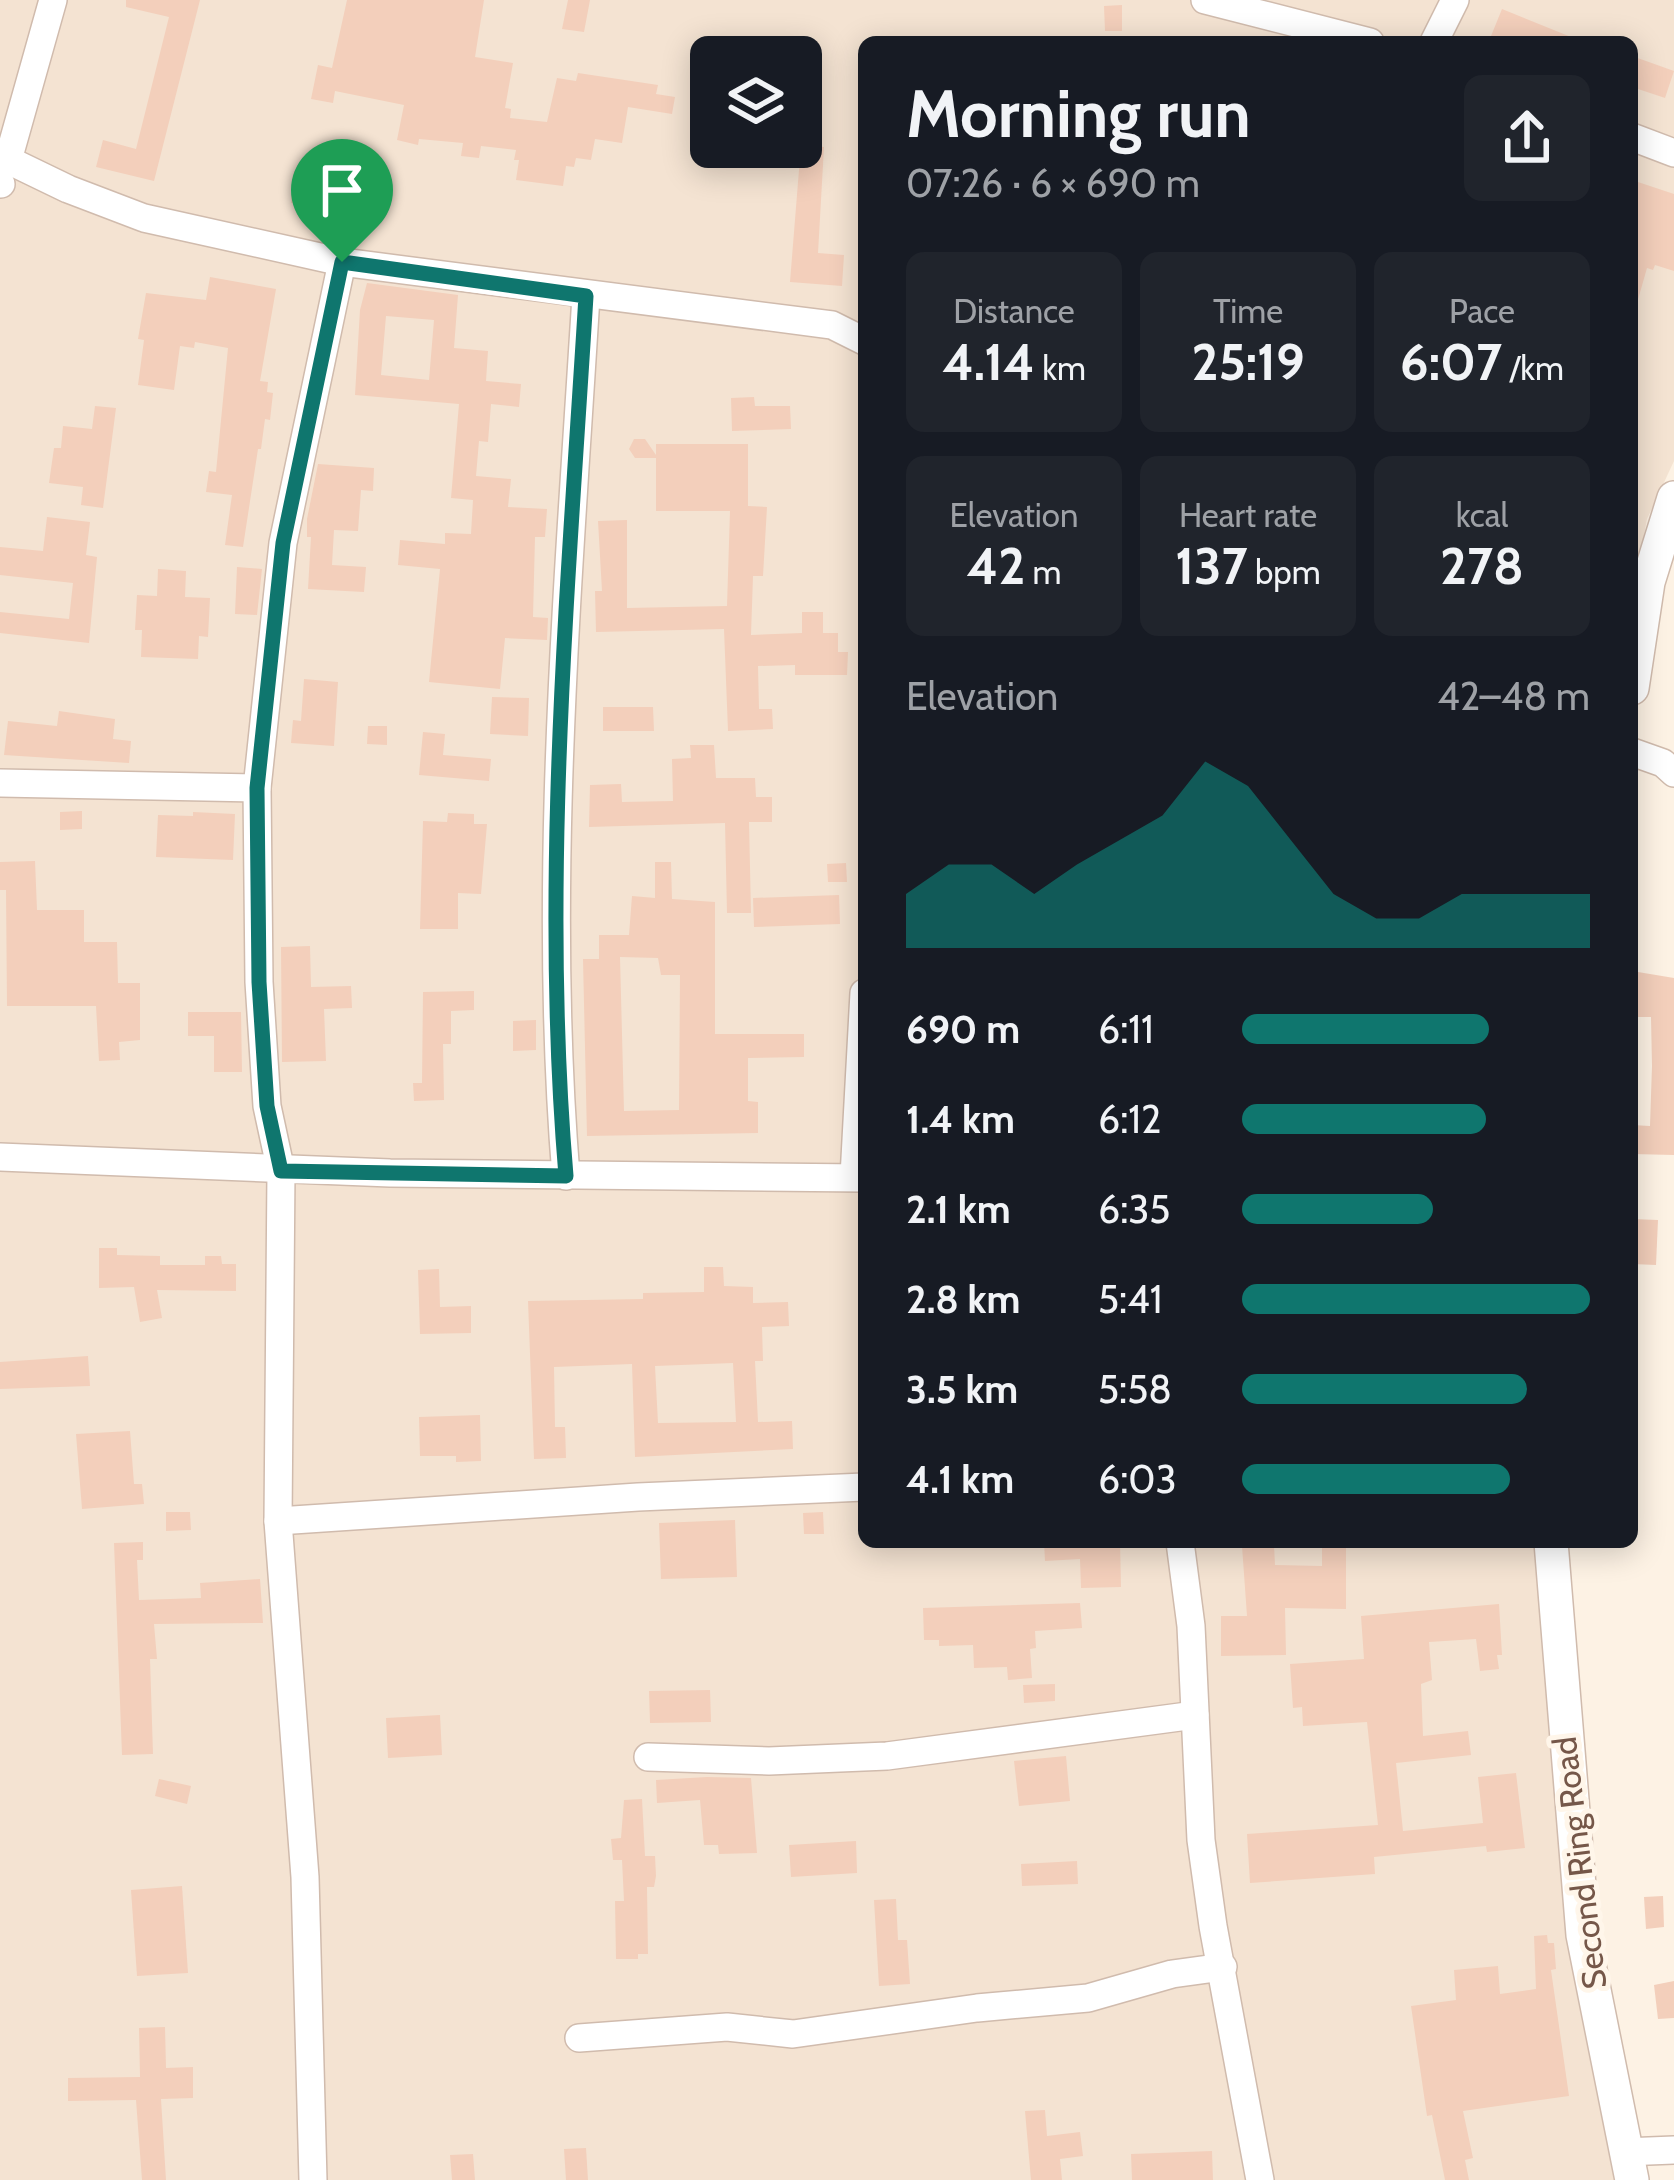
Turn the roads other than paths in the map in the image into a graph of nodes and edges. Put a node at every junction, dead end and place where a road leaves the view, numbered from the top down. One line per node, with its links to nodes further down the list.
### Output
1 (53, 0): 8 (street)
2 (1205, 0): 4 (street)
3 (1455, 0): 5 (street)
4 (1346, 36)
5 (1437, 36)
6 (1638, 139): 7 (street)
7 (1674, 153)
8 (2, 179): 9 (street)
9 (342, 262): 10 (street); 17 (street)
10 (586, 296): 11 (street); 20 (street)
11 (858, 338)
12 (1674, 498): 13 (street)
13 (1638, 616)
14 (1638, 754): 15 (street)
15 (1674, 773)
16 (0, 783): 17 (street)
17 (257, 788): 19 (street)
18 (0, 1157): 19 (street)
19 (281, 1171): 20 (street); 23 (street)
20 (566, 1176): 21 (street)
21 (858, 1178)
22 (858, 1487): 23 (street)
23 (278, 1520): 32 (street)
24 (1181, 1548): 26 (street)
25 (1551, 1548): 31 (street, Second Ring Road)
26 (1195, 1715): 27 (street); 28 (street)
27 (647, 1757)
28 (1223, 1967): 29 (street); 33 (street)
29 (579, 2038)
30 (1674, 2150): 31 (street)
31 (1628, 2166)
32 (313, 2180)
33 (1260, 2180)

